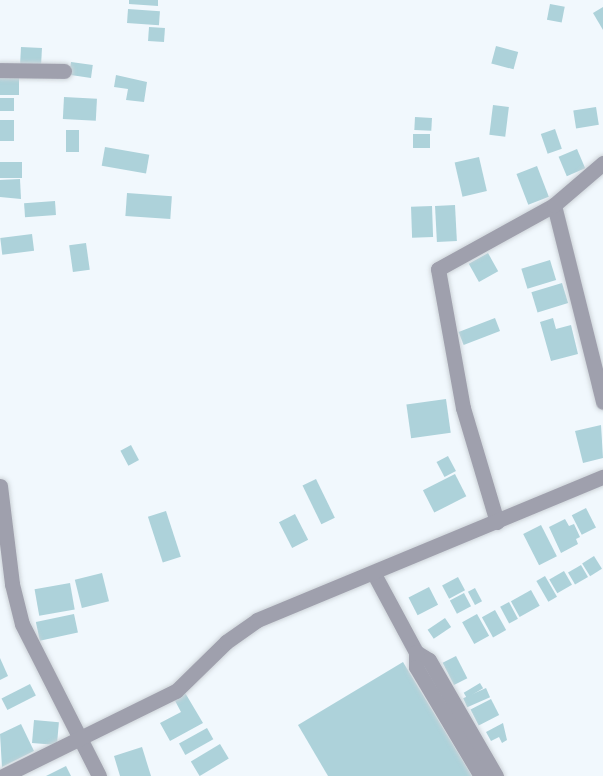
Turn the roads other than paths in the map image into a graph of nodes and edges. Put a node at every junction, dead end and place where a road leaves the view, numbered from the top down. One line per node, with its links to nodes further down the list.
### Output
1 (0, 70): 2 (street)
2 (64, 71)
3 (603, 163): 4 (street)
4 (554, 205): 5 (street); 8 (street)
5 (603, 402)
6 (603, 477): 8 (street)
7 (0, 486): 10 (street)
8 (497, 522): 9 (street)
9 (374, 574): 11 (street); 12 (street)
10 (6, 585): 12 (street)
11 (446, 703): 15 (street); 16 (street)
12 (80, 739): 13 (street); 14 (street)
13 (3, 776)
14 (99, 776)
15 (482, 776)
16 (496, 776)

